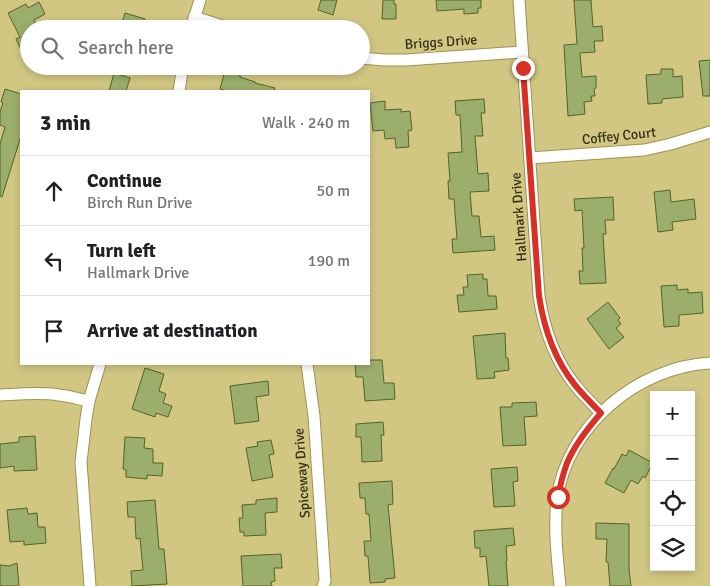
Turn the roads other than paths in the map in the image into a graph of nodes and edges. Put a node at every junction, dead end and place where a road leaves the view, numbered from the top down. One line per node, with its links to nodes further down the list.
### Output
1 (200, 0): 3 (street)
2 (519, 0): 4 (street, Hallmark Drive)
3 (193, 20)
4 (522, 52): 5 (street, Briggs Drive); 9 (street, Hallmark Drive)
5 (370, 59)
6 (182, 75): 7 (street)
7 (179, 90)
8 (710, 132): 9 (street, Coffey Court)
9 (530, 158): 15 (street, Hallmark Drive)
10 (710, 362): 15 (street)
11 (100, 365): 14 (street)
12 (307, 365): 17 (street, Spiceway Drive)
13 (0, 395): 14 (street)
14 (89, 401): 16 (street)
15 (601, 413): 18 (street)
16 (89, 582)
17 (325, 584)
18 (560, 586)

